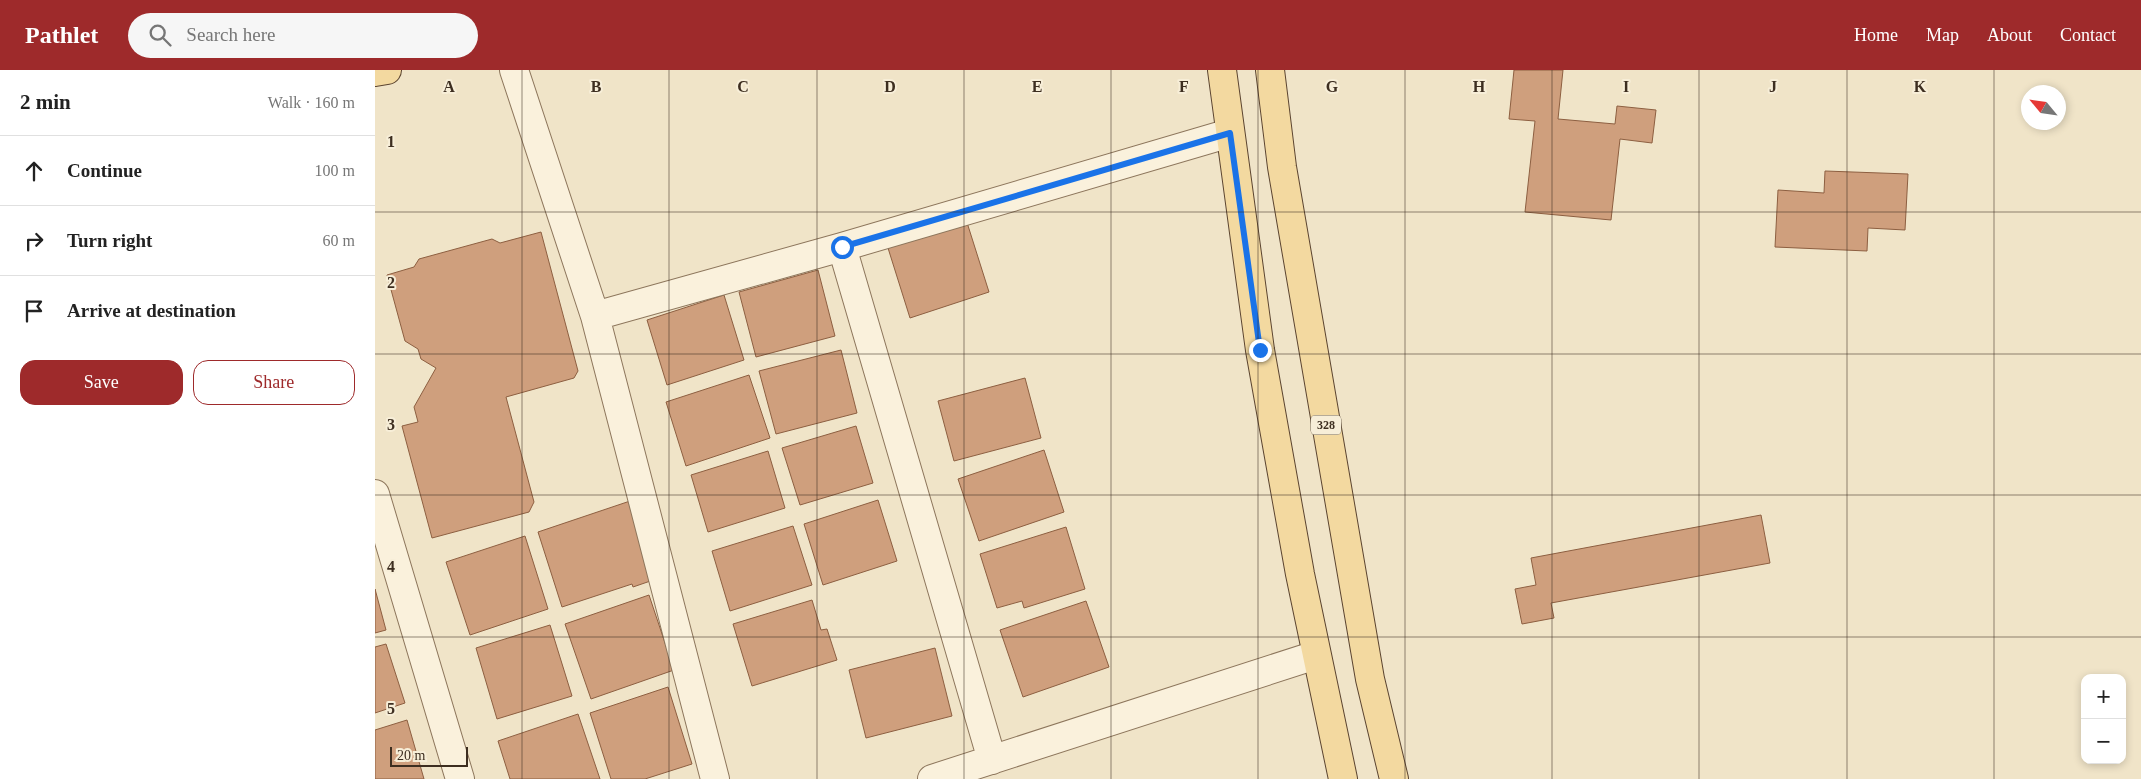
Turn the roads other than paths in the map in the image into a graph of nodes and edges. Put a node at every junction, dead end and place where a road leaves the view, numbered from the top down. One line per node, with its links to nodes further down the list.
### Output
1 (387, 70): 5 (main road)
2 (514, 70): 8 (street)
3 (1222, 70): 6 (main road)
4 (1270, 70): 16 (main road, 328)
5 (375, 72)
6 (1230, 133): 7 (street); 10 (main road)
7 (842, 247): 8 (street); 11 (street)
8 (595, 316): 13 (street)
9 (375, 494): 12 (street)
10 (1316, 655): 11 (street); 15 (main road)
11 (992, 760): 14 (street)
12 (460, 779)
13 (715, 779)
14 (932, 779)
15 (1343, 779)
16 (1394, 779)

